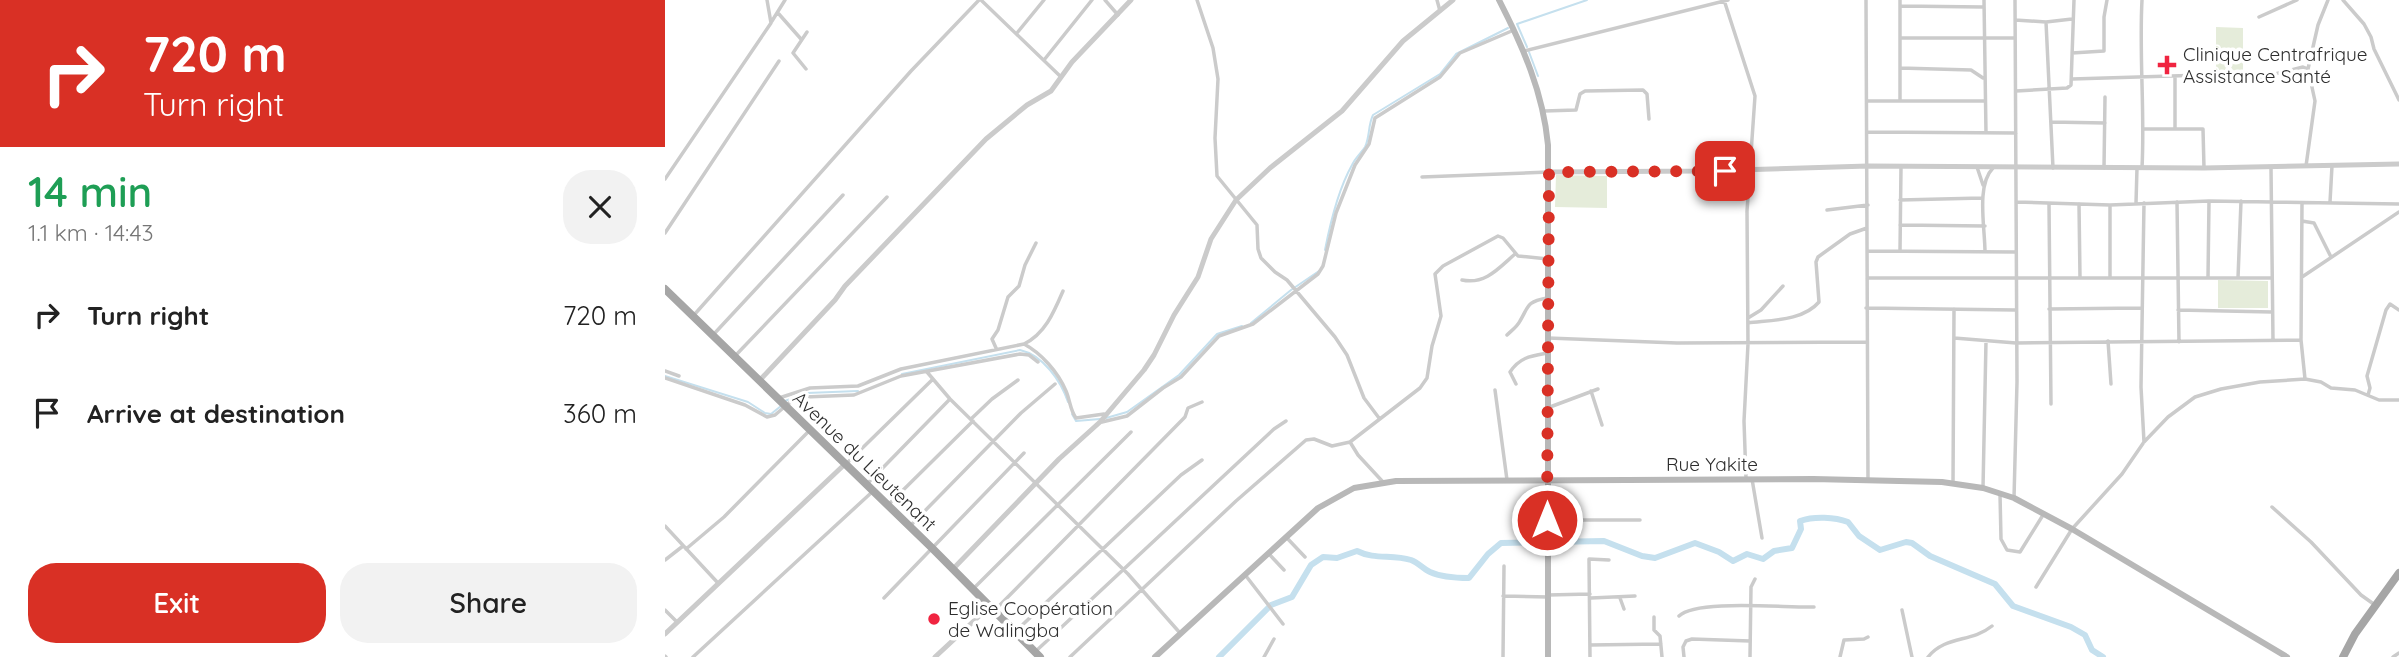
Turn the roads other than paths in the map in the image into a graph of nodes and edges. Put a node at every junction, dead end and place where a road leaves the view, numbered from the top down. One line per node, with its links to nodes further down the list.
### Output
1 (767, 0): 33 (street)
2 (785, 0): 28 (street)
3 (980, 0): 24 (street); 147 (street)
4 (993, 0): 24 (street)
5 (1044, 0): 37 (street)
6 (1092, 0): 44 (street)
7 (1105, 0): 29 (street)
8 (1131, 0): 29 (street)
9 (1197, 0): 91 (street)
10 (1437, 0): 27 (street)
11 (1453, 0): 27 (street)
12 (1499, 0): 35 (main road)
13 (1725, 0): 42 (street); 83 (street)
14 (1867, 0): 60 (street)
15 (1900, 0): 25 (street)
16 (1984, 0): 26 (street)
17 (2015, 0): 32 (street)
18 (2074, 0): 31 (street)
19 (2107, 0): 43 (street)
20 (2142, 0): 50 (street)
21 (2297, 0): 30 (street)
22 (2328, 0): 48 (street)
23 (2343, 0): 59 (street)
24 (988, 6): 37 (street)
25 (1900, 6): 26 (street); 39 (street)
26 (1983, 8): 38 (street)
27 (1440, 11): 91 (street)
28 (778, 13): 33 (street); 41 (street)
29 (1118, 15): 49 (street)
30 (2259, 17)
31 (2072, 19): 34 (street); 43 (street)
32 (2015, 20): 34 (street); 40 (street)
33 (772, 21): 86 (street)
34 (2046, 22): 54 (street)
35 (1514, 30): 42 (main road); 135 (street)
36 (807, 32): 41 (street)
37 (1017, 33): 44 (street)
38 (1984, 37): 39 (street); 40 (street); 52 (street)
39 (1900, 38): 46 (street)
40 (2015, 38): 55 (street)
41 (801, 39): 47 (street)
42 (1524, 51): 61 (main road)
43 (2072, 53): 53 (street)
44 (1044, 60): 49 (street)
45 (779, 61): 113 (street)
46 (1900, 68): 52 (street); 57 (street)
47 (806, 69)
48 (2308, 69): 51 (street); 72 (street)
49 (1060, 76): 174 (street)
50 (2142, 76): 51 (street); 53 (street); 66 (street)
51 (2175, 76): 65 (street)
52 (1984, 78): 58 (street)
53 (2072, 79): 54 (street)
54 (2049, 88): 55 (street); 63 (street)
55 (2017, 91): 69 (street)
56 (2105, 97): 64 (street)
57 (1900, 100): 58 (street); 60 (street)
58 (1985, 100): 68 (street)
59 (2399, 100)
60 (1867, 101): 67 (street)
61 (1544, 111): 62 (street); 84 (main road)
62 (1649, 119)
63 (2052, 122): 64 (street); 79 (street)
64 (2105, 123): 80 (street)
65 (2175, 128): 66 (street); 82 (street)
66 (2144, 129): 81 (street)
67 (1867, 132): 68 (street); 71 (street)
68 (1986, 133): 69 (street)
69 (2016, 134): 78 (street)
70 (2399, 164): 73 (street)
71 (1868, 166): 74 (street); 83 (street); 105 (street)
72 (2306, 166): 73 (street); 77 (street)
73 (2332, 166): 99 (street)
74 (1901, 167): 75 (street); 92 (street)
75 (1977, 167): 76 (street); 87 (street)
76 (1993, 167): 78 (street); 87 (street)
77 (2271, 167): 82 (street); 97 (street)
78 (2017, 168): 79 (street); 95 (street)
79 (2053, 168): 80 (street)
80 (2104, 168): 81 (street)
81 (2140, 168): 82 (street); 100 (street)
82 (2204, 168)
83 (1749, 170): 84 (street); 148 (street)
84 (1549, 172): 85 (street); 121 (main road)
85 (1422, 177)
86 (665, 179)
87 (1984, 187): 90 (street)
88 (843, 195): 149 (street)
89 (887, 197): 166 (street)
90 (1983, 198): 92 (street); 111 (street)
91 (1236, 200): 135 (street); 189 (street)
92 (1901, 200): 110 (street)
93 (2209, 201): 94 (street); 96 (street); 130 (street)
94 (2241, 201): 97 (street); 131 (street)
95 (2016, 202): 102 (street); 118 (street)
96 (2177, 202): 101 (street); 129 (street)
97 (2271, 202): 98 (street); 132 (street)
98 (2302, 202): 99 (street); 109 (street)
99 (2330, 202): 104 (street)
100 (2136, 203): 101 (street); 106 (street)
101 (2144, 203): 128 (street)
102 (2049, 204): 103 (street); 125 (street)
103 (2080, 204): 106 (street); 126 (street)
104 (2399, 204)
105 (1868, 205): 107 (street); 112 (street)
106 (2111, 205): 127 (street)
107 (1827, 210)
108 (2399, 212): 120 (street)
109 (2302, 221): 120 (street); 122 (street)
110 (1900, 225): 111 (street); 116 (street)
111 (1985, 226): 117 (street)
112 (1867, 228): 115 (street); 148 (street)
113 (665, 233)
114 (1036, 243): 164 (street)
115 (1867, 251): 116 (street); 123 (street)
116 (1900, 251): 117 (street)
117 (1985, 252): 118 (street)
118 (2015, 252): 124 (street)
119 (1515, 254): 121 (street); 133 (street); 190 (street)
120 (2331, 257): 122 (street)
121 (1548, 259): 138 (main road)
122 (2302, 277): 154 (street)
123 (1867, 278): 124 (street); 139 (street)
124 (2015, 278): 125 (street); 143 (street)
125 (2049, 278): 126 (street); 142 (street)
126 (2080, 278): 127 (street)
127 (2110, 278): 128 (street)
128 (2143, 278): 129 (street); 140 (street)
129 (2178, 278): 130 (street); 144 (street)
130 (2209, 278): 131 (street)
131 (2238, 278): 132 (street)
132 (2271, 278): 146 (street)
133 (1462, 280)
134 (1783, 286): 148 (street)
135 (1293, 289): 189 (street); 190 (street)
136 (1063, 291): 162 (street)
137 (666, 293): 147 (main road, Avenue du Lieutenant)
138 (1548, 298): 150 (street); 151 (main road)
139 (1867, 307): 141 (street); 158 (street)
140 (2142, 308): 142 (street); 160 (street)
141 (1954, 309): 143 (street); 152 (street)
142 (2049, 309): 156 (street)
143 (2015, 310): 159 (street)
144 (2178, 310): 146 (street); 161 (street)
145 (2399, 310): 182 (street)
146 (2272, 312): 153 (street)
147 (693, 316): 149 (main road, Avenue du Lieutenant)
148 (1748, 321): 163 (street)
149 (712, 335): 166 (main road, Avenue du Lieutenant)
150 (1507, 335)
151 (1548, 338): 163 (street); 165 (main road)
152 (1954, 338): 155 (street); 208 (street)
153 (2273, 340): 154 (street); 161 (street)
154 (2301, 340): 173 (street)
155 (1986, 341): 159 (street); 211 (street)
156 (2050, 341): 157 (street); 159 (street); 187 (street)
157 (2108, 341): 160 (street); 178 (street)
158 (1866, 342): 163 (street); 206 (street)
159 (2016, 342): 214 (street)
160 (2142, 342): 161 (street); 198 (street)
161 (2179, 342)
162 (1024, 344): 164 (street); 189 (street)
163 (1748, 344): 205 (street)
164 (997, 348): 185 (street)
165 (1548, 353): 177 (street); 188 (main road)
166 (734, 357): 174 (main road, Avenue du Lieutenant)
167 (1038, 362): 169 (street)
168 (665, 371): 170 (street)
169 (927, 372): 172 (street); 185 (street)
170 (679, 376)
171 (665, 378): 185 (street)
172 (933, 379): 183 (street); 202 (street)
173 (2305, 379): 182 (street); 198 (street)
174 (759, 380): 185 (main road, Avenue du Lieutenant)
175 (1018, 380): 191 (street)
176 (1055, 384): 196 (street)
177 (1516, 384)
178 (2111, 384)
179 (1598, 389): 181 (street)
180 (1495, 390): 204 (street)
181 (1591, 391): 188 (street); 193 (street)
182 (2368, 396): 184 (street)
183 (950, 399): 191 (street); 210 (street)
184 (2399, 400)
185 (781, 401): 194 (main road, Avenue du Lieutenant)
186 (1202, 402): 221 (street)
187 (2051, 404)
188 (1548, 408): 203 (main road)
189 (1102, 418): 209 (street)
190 (1379, 418): 197 (street)
191 (972, 421): 196 (street); 216 (street)
192 (1286, 421): 236 (street)
193 (1602, 425)
194 (809, 430): 202 (main road, Avenue du Lieutenant); 227 (street)
195 (1132, 432): 215 (street)
196 (993, 441): 201 (street); 223 (street)
197 (1350, 442): 207 (street); 244 (street)
198 (2144, 442): 224 (street)
199 (1024, 453): 201 (street)
200 (1202, 460): 229 (street)
201 (1014, 461): 209 (street); 228 (street)
202 (845, 464): 210 (main road, Avenue du Lieutenant); 241 (street)
203 (1547, 479): 204 (main road, Rue Yakite); 205 (main road, Rue Yakite); 219 (main road)
204 (1507, 480): 207 (main road, Rue Yakite)
205 (1749, 480): 206 (main road, Rue Yakite); 226 (street)
206 (1868, 480): 208 (main road, Rue Yakite)
207 (1383, 482): 225 (main road, Rue Yakite)
208 (1953, 483): 211 (main road, Rue Yakite)
209 (1036, 484): 215 (street); 235 (street)
210 (866, 485): 212 (main road, Avenue du Lieutenant)
211 (1983, 488): 213 (main road, Rue Yakite)
212 (873, 491): 216 (main road, Avenue du Lieutenant); 274 (street)
213 (2000, 493): 214 (main road, Rue Yakite); 218 (street)
214 (2014, 498): 218 (main road, Rue Yakite)
215 (1057, 505): 221 (street); 243 (street)
216 (888, 506): 223 (main road, Avenue du Lieutenant)
217 (2272, 507): 251 (street)
218 (2044, 514): 224 (main road, Rue Yakite)
219 (1547, 520): 220 (street); 246 (main road)
220 (1640, 520)
221 (1077, 525): 229 (street); 254 (street)
222 (665, 526): 227 (street)
223 (909, 527): 228 (main road, Avenue du Lieutenant)
224 (2072, 529): 242 (street); 288 (main road, Rue Yakite)
225 (1286, 537): 230 (main road, Rue Yakite); 231 (street)
226 (1762, 538)
227 (685, 547): 232 (street); 241 (street)
228 (932, 548): 235 (main road, Avenue du Lieutenant); 250 (street)
229 (1102, 549): 236 (street); 263 (street)
230 (1268, 553): 237 (street); 239 (main road, Rue Yakite)
231 (1305, 557)
232 (665, 560)
233 (1609, 560): 247 (street)
234 (1504, 566): 245 (street)
235 (953, 569): 243 (main road, Avenue du Lieutenant)
236 (1122, 569): 244 (street); 273 (street)
237 (1284, 570)
238 (2399, 573): 251 (main road)
239 (1245, 575): 261 (street); 264 (main road, Rue Yakite)
240 (1755, 579): 252 (street)
241 (718, 583): 260 (street)
242 (2036, 587)
243 (974, 589): 254 (main road, Avenue du Lieutenant)
244 (1141, 589): 264 (street); 276 (street)
245 (1503, 596): 246 (street); 279 (street)
246 (1548, 596): 247 (street); 280 (main road)
247 (1590, 596): 249 (street); 271 (street)
248 (1635, 596): 249 (street)
249 (1619, 597): 255 (street)
250 (884, 598)
251 (2375, 605): 266 (main road)
252 (1750, 607): 253 (street); 258 (street); 269 (street)
253 (1814, 607)
254 (993, 608): 263 (main road, Avenue du Lieutenant); 275 (street)
255 (1624, 609)
256 (665, 610): 260 (street)
257 (1902, 610): 286 (street)
258 (1679, 616)
259 (1654, 617): 270 (street)
260 (677, 622): 265 (street)
261 (1283, 624)
262 (1991, 626): 287 (street)
263 (1016, 631): 273 (main road, Avenue du Lieutenant)
264 (1180, 633): 277 (main road, Rue Yakite)
265 (665, 634)
266 (2355, 634): 289 (main road); 290 (main road)
267 (1868, 637): 285 (street)
268 (1274, 639): 278 (street)
269 (1750, 641): 283 (street); 284 (street)
270 (1661, 644): 271 (street); 282 (street)
271 (1590, 645): 281 (street)
272 (2399, 653): 291 (street)
273 (1038, 654)
274 (693, 657)
275 (935, 657)
276 (1070, 657)
277 (1155, 657)
278 (1264, 657)
279 (1503, 657)
280 (1548, 657)
281 (1590, 657)
282 (1662, 657)
283 (1684, 657)
284 (1750, 657)
285 (1840, 657)
286 (1912, 657)
287 (1928, 657)
288 (2287, 657)
289 (2337, 657)
290 (2343, 657)
291 (2393, 657)

